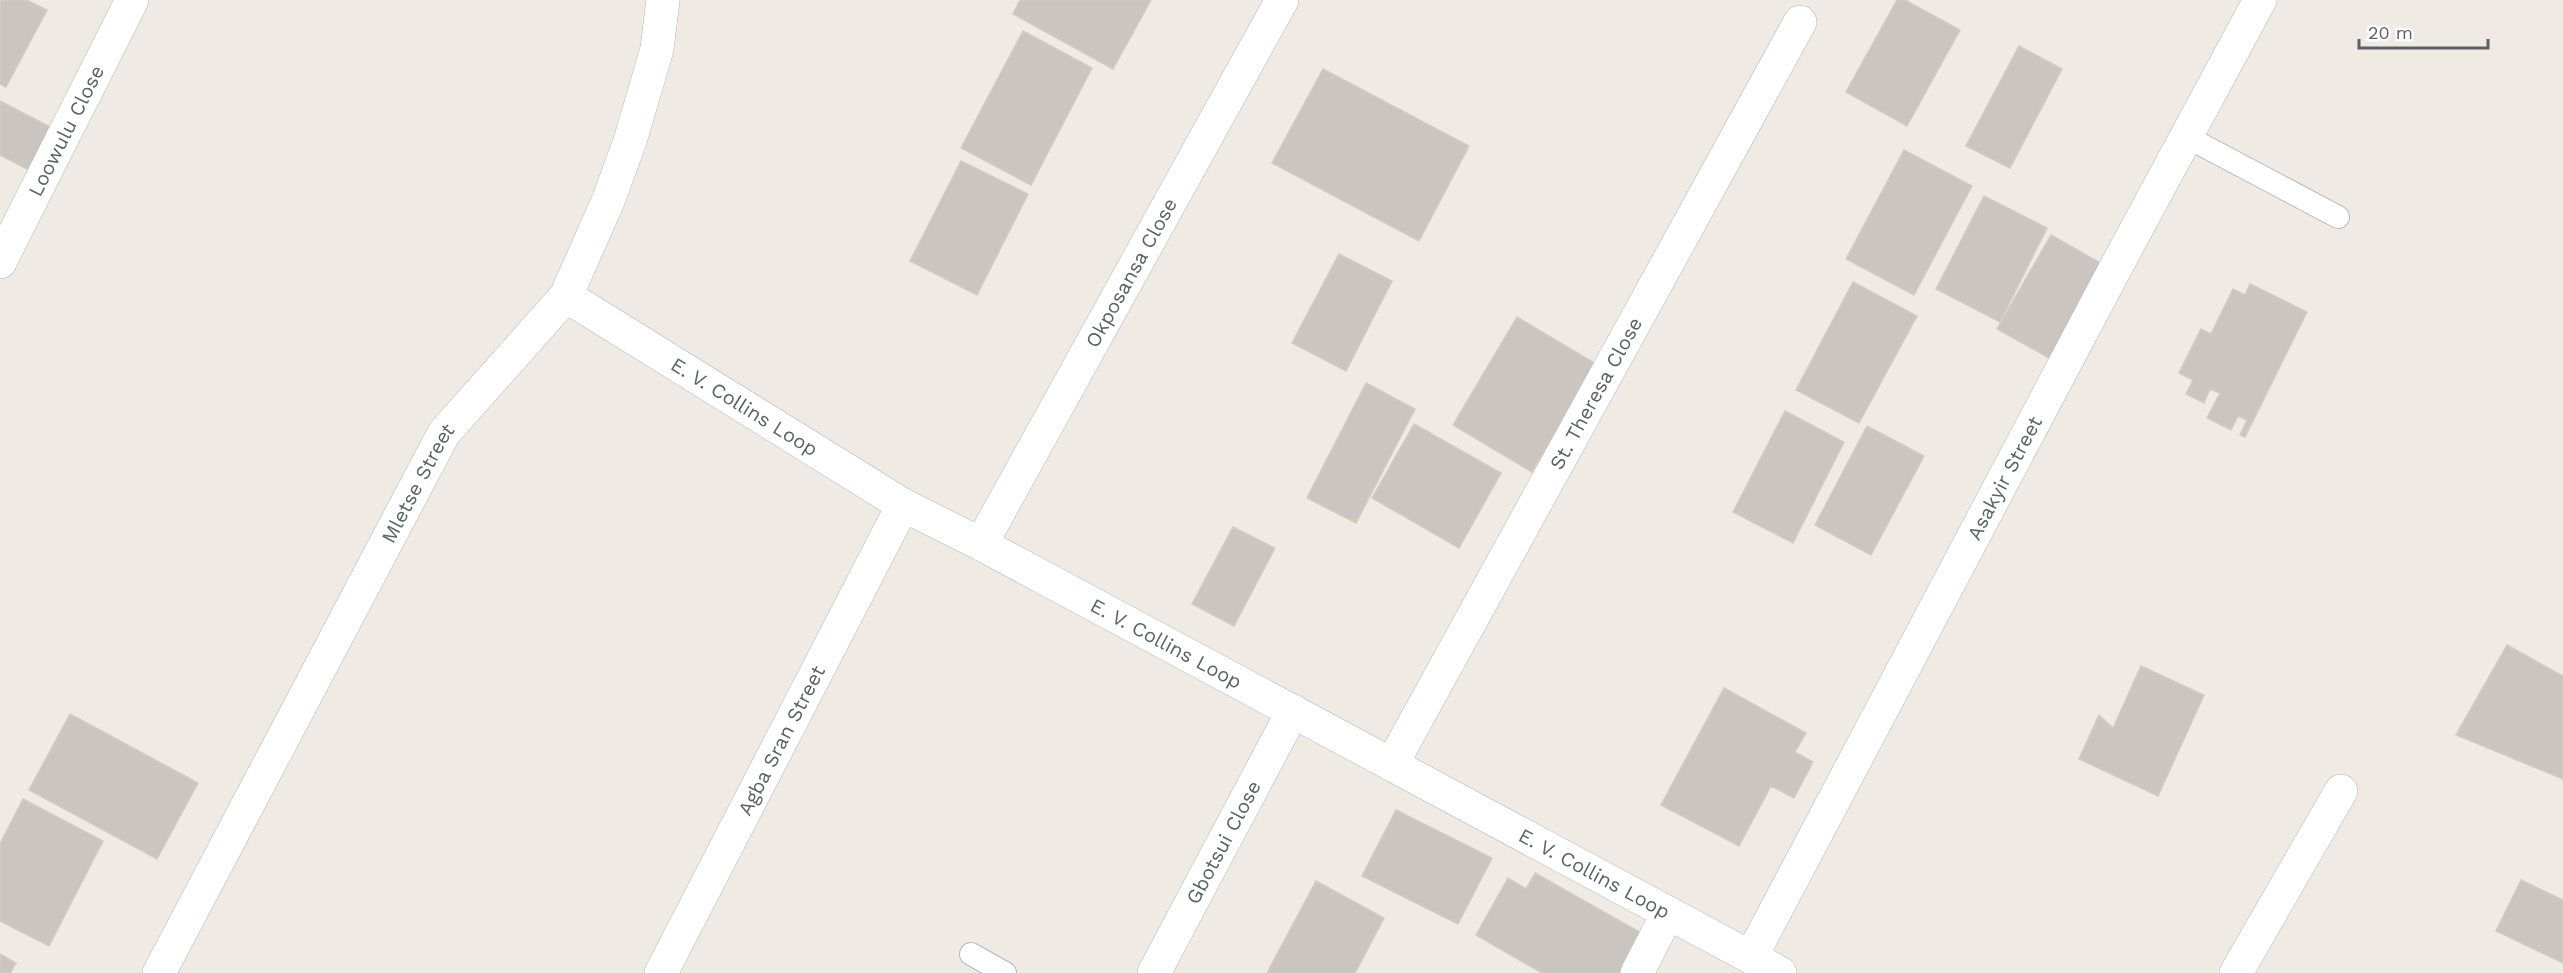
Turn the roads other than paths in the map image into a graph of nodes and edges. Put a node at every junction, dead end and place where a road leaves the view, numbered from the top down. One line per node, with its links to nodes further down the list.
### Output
1 (132, 0): 8 (street, Loowulu Close)
2 (663, 0): 9 (street, Mletse Street)
3 (1282, 0): 11 (street, Okposansa Close)
4 (2260, 0): 6 (street, Asakyir Street)
5 (1800, 22): 13 (street, St. Theresa Close)
6 (2187, 137): 7 (lane); 17 (street, Asakyir Street)
7 (2338, 217)
8 (0, 262)
9 (566, 296): 10 (street, E. V. Collins Loop); 18 (street, Mletse Street)
10 (903, 506): 11 (street, E. V. Collins Loop); 19 (street, Agba Sran Street)
11 (981, 544): 12 (street, E. V. Collins Loop)
12 (1293, 711): 13 (street, E. V. Collins Loop); 21 (street, Gbotsui Close)
13 (1392, 764): 15 (street, E. V. Collins Loop)
14 (2341, 791): 24 (street)
15 (1668, 913): 17 (street, E. V. Collins Loop); 22 (street)
16 (971, 954): 20 (lane)
17 (1751, 957): 23 (street, E. V. Collins Loop)
18 (159, 973)
19 (661, 973)
20 (1005, 973)
21 (1155, 973)
22 (1637, 973)
23 (1780, 973)
24 (2236, 973)

